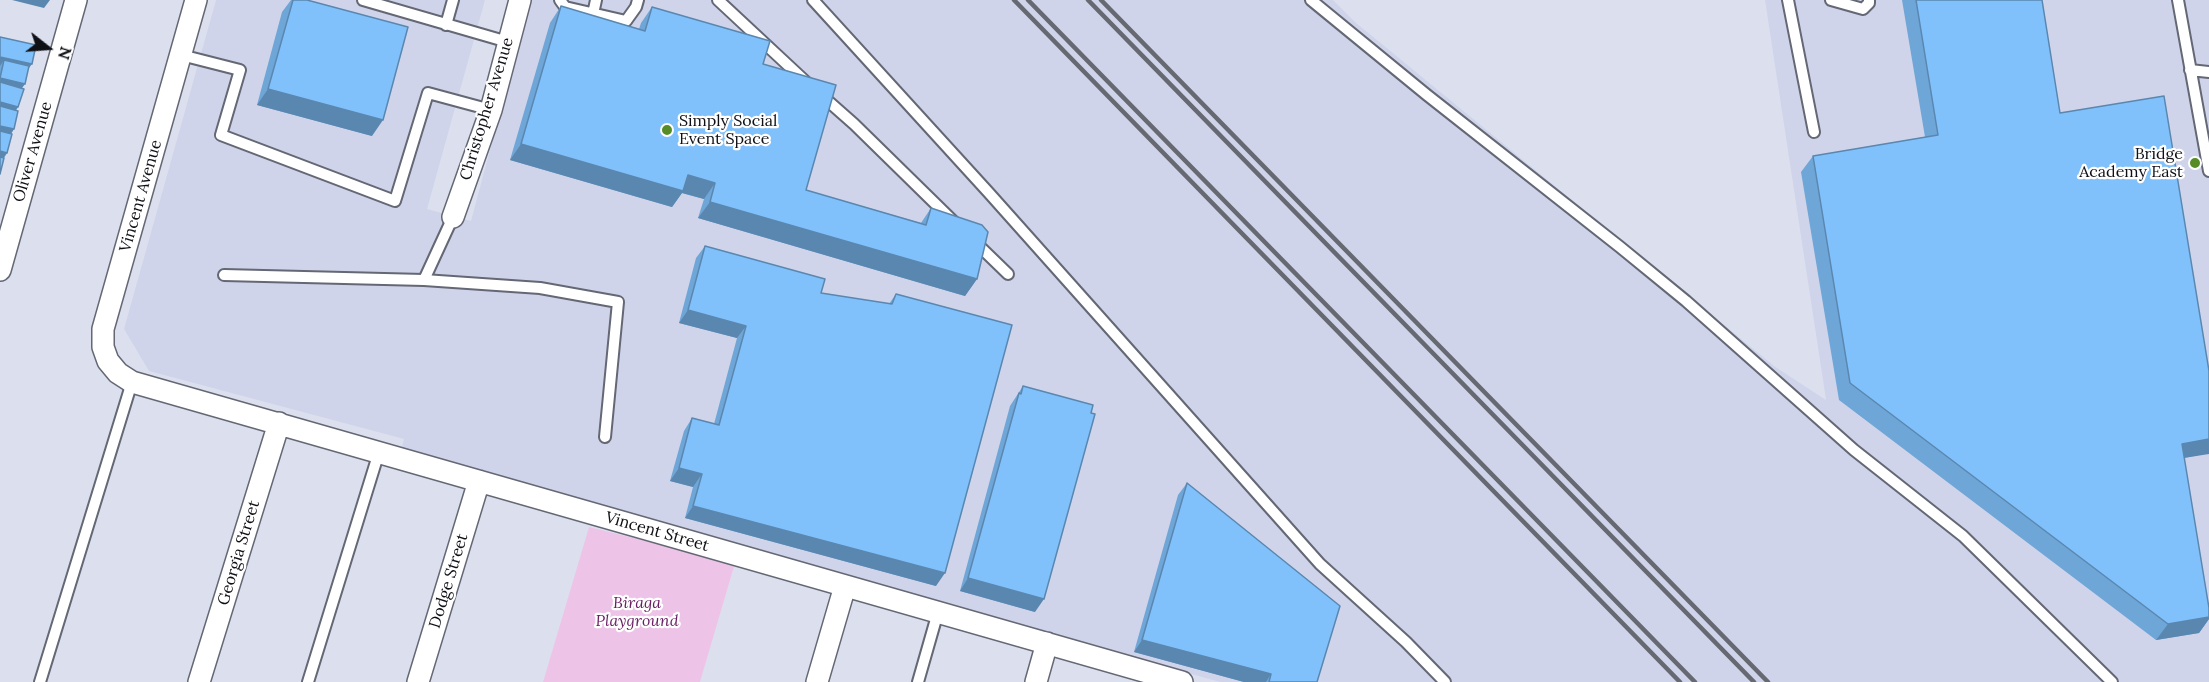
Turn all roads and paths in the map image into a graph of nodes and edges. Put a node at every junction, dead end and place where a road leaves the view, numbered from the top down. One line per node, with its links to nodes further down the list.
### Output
1 (76, 0): 26 (street, Oliver Avenue)
2 (196, 0): 19 (street, Vincent Avenue)
3 (363, 0): 17 (lane)
4 (453, 0): 17 (lane)
5 (520, 0): 18 (street, Christopher Avenue)
6 (560, 0): 16 (lane)
7 (596, 0): 16 (lane)
8 (638, 0): 16 (lane)
9 (718, 0): 27 (lane)
10 (813, 0): 47 (lane)
11 (1311, 0): 48 (lane)
12 (1788, 0): 23 (lane)
13 (1831, 0): 14 (lane)
14 (1869, 0)
15 (2178, 0): 20 (lane)
16 (592, 14)
17 (446, 25): 18 (lane)
18 (508, 42): 22 (street, Christopher Avenue)
19 (181, 55): 22 (lane); 30 (street, Vincent Avenue)
20 (2190, 70): 21 (lane); 24 (lane)
21 (2209, 72)
22 (491, 110): 25 (street, Christopher Avenue)
23 (1814, 132)
24 (2209, 171)
25 (453, 217): 29 (lane)
26 (0, 270)
27 (1008, 274)
28 (224, 275): 29 (lane)
29 (424, 280): 32 (lane)
30 (132, 382): 31 (street, Vincent Street); 39 (lane)
31 (279, 423): 33 (street, Vincent Street); 40 (street, Georgia Street)
32 (605, 437)
33 (379, 452): 34 (street, Vincent Street); 41 (lane)
34 (480, 481): 35 (street, Vincent Street); 42 (street, Dodge Street)
35 (845, 586): 36 (street, Vincent Street); 43 (street)
36 (938, 612): 37 (street, Vincent Street); 44 (lane)
37 (1047, 643): 38 (street, Vincent Street); 45 (street)
38 (1147, 677): 46 (street, Vincent Street)
39 (40, 682)
40 (199, 682)
41 (308, 682)
42 (418, 682)
43 (817, 682)
44 (918, 682)
45 (1036, 682)
46 (1182, 682)
47 (1445, 682)
48 (2112, 682)

